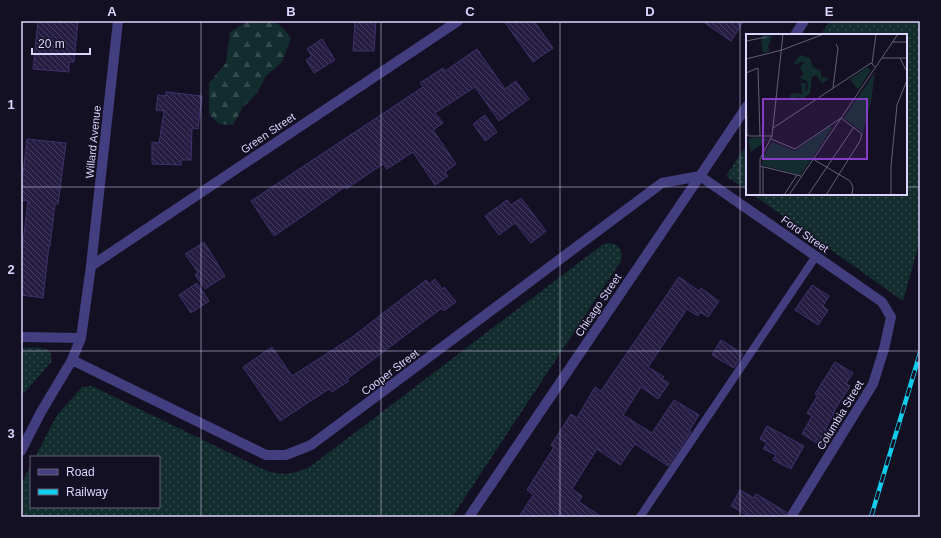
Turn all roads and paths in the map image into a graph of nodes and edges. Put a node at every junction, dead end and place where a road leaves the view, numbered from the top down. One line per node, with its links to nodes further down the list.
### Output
1 (118, 21): 8 (street, Willard Avenue)
2 (458, 21): 8 (street, Green Street)
3 (804, 21): 4 (street)
4 (796, 34)
5 (746, 107): 6 (street, Chicago Street)
6 (700, 176): 7 (street, Ford Street); 12 (street, Cooper Street); 14 (street, Chicago Street)
7 (816, 256): 9 (street, Ford Street); 15 (lane)
8 (91, 266): 11 (street, Willard Avenue)
9 (891, 317): 16 (street, Columbia Street)
10 (21, 337): 11 (street)
11 (81, 338): 12 (street, Willard Avenue)
12 (72, 360): 13 (street, Willard Avenue)
13 (21, 451)
14 (469, 517)
15 (640, 517)
16 (791, 517)

